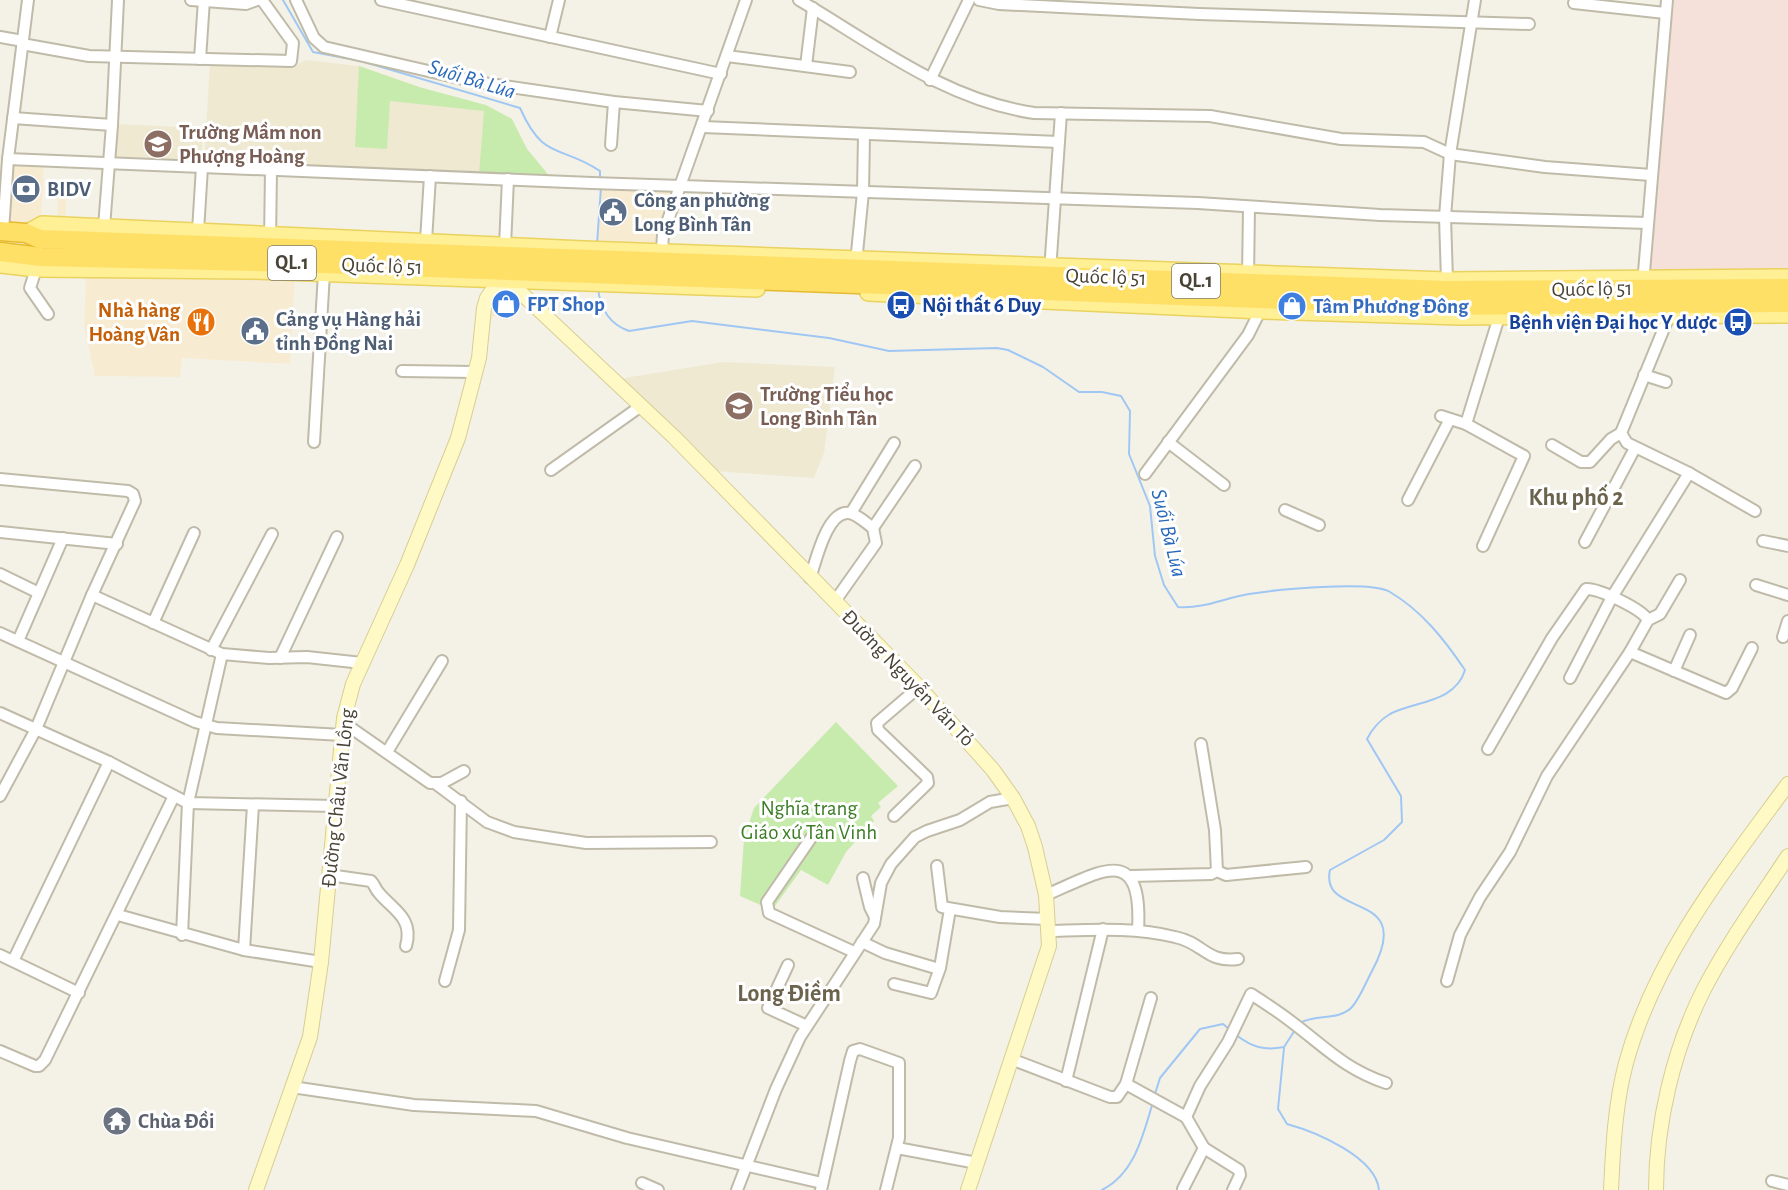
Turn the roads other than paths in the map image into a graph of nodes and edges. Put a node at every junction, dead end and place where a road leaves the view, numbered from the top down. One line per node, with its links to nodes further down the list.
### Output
1 (28, 0): 23 (street)
2 (118, 0): 25 (street)
3 (191, 0): 4 (street)
4 (204, 0): 5 (street); 26 (street)
5 (256, 0)
6 (262, 0): 26 (street)
7 (296, 0): 31 (street)
8 (381, 0): 22 (street)
9 (559, 0): 22 (street)
10 (746, 0): 24 (street)
11 (799, 0): 17 (street)
12 (969, 0): 30 (street)
13 (980, 0): 19 (street)
14 (1475, 0): 19 (street)
15 (1667, 0): 18 (street)
16 (1574, 3): 18 (street)
17 (813, 8): 27 (street); 30 (street)
18 (1665, 13): 46 (street)
19 (1473, 21): 20 (street); 41 (street)
20 (1529, 24)
21 (0, 37): 23 (street)
22 (550, 37): 29 (street)
23 (22, 43): 25 (street); 34 (street)
24 (727, 56): 27 (street); 29 (street)
25 (116, 57): 26 (street); 36 (street)
26 (200, 59)
27 (806, 66): 28 (street)
28 (850, 72)
29 (721, 74): 32 (street)
30 (930, 80): 33 (street)
31 (614, 102): 32 (street); 40 (street)
32 (708, 111): 37 (street)
33 (1061, 113): 39 (street); 41 (street)
34 (13, 121): 35 (street); 36 (street); 42 (street)
35 (0, 123)
36 (112, 125): 43 (street)
37 (703, 127): 38 (street); 49 (street)
38 (864, 135): 39 (street); 50 (street)
39 (1059, 142): 51 (street)
40 (611, 145)
41 (1450, 154): 46 (street); 53 (street)
42 (8, 159): 43 (street); 56 (street)
43 (109, 164): 44 (street); 55 (street)
44 (202, 167): 45 (street); 57 (street)
45 (271, 170): 47 (street); 59 (street)
46 (1651, 175): 54 (street)
47 (430, 176): 48 (street); 60 (street)
48 (508, 179): 49 (street); 62 (street)
49 (682, 185): 50 (street); 68 (street)
50 (863, 192): 51 (street); 63 (street)
51 (1056, 199): 52 (street); 69 (street)
52 (1249, 207): 53 (street); 72 (street)
53 (1446, 217): 54 (street); 75 (street)
54 (1648, 223): 73 (street)
55 (104, 227): 57 (main road, Quốc lộ 51 / QL.1); 58 (main road, Quốc lộ 51 / QL.1)
56 (1, 231): 58 (highway, Quốc lộ 51 / QL.1)
57 (198, 231): 59 (main road, Quốc lộ 51 / QL.1)
58 (26, 233): 59 (highway, Quốc lộ 51 / QL.1)
59 (270, 241): 60 (main road, Quốc lộ 51 / QL.1); 62 (highway, Quốc lộ 51 / QL.1)
60 (426, 241): 62 (main road, Quốc lộ 51 / QL.1)
61 (0, 252): 62 (highway, Quốc lộ 51 / QL.1)
62 (501, 260): 65 (highway, Quốc lộ 51 / QL.1); 65 (main road, Quốc lộ 51 / QL.1); 70 (main road, Quốc lộ 51 / QL.1); 83 (street, Đường Châu Văn Lồng); 86 (street, Đường Nguyễn Văn Tỏ)
63 (856, 263): 68 (highway, Quốc lộ 51 / QL.1); 69 (highway, Quốc lộ 51 / QL.1)
64 (0, 265): 67 (main road, Quốc lộ 51 / QL.1)
65 (584, 267): 66 (highway, QL.1); 66 (main road, QL.1)
66 (605, 267): 68 (highway, Quốc lộ 51 / QL.1); 68 (main road, Quốc lộ 51 / QL.1)
67 (36, 268): 70 (main road, Quốc lộ 51 / QL.1); 79 (street)
68 (661, 269): 77 (highway, Quốc lộ 51 / QL.1)
69 (1050, 270): 72 (highway, Quốc lộ 51 / QL.1)
70 (324, 273): 89 (street)
71 (1788, 277): 73 (main road, Quốc lộ 51 / QL.1)
72 (1248, 278): 75 (highway, Quốc lộ 51 / QL.1)
73 (1643, 283): 74 (highway, Quốc lộ 51 / QL.1); 75 (highway, Quốc lộ 51 / QL.1)
74 (1788, 288)
75 (1447, 298): 77 (highway, Quốc lộ 51 / QL.1); 78 (highway, Quốc lộ 51 / QL.1); 81 (main road, Quốc lộ 51 / QL.1)
76 (1788, 303): 78 (highway, Quốc lộ 51 / QL.1)
77 (1263, 304): 90 (street)
78 (1672, 309): 80 (main road, Quốc lộ 51 / QL.1); 81 (main road, Quốc lộ 51 / QL.1); 84 (street)
79 (48, 314)
80 (1788, 315)
81 (1498, 317): 87 (street)
82 (402, 371): 83 (street)
83 (476, 372): 138 (street, Đường Châu Văn Lồng)
84 (1644, 375): 85 (street); 88 (street)
85 (1666, 382)
86 (641, 406): 95 (street); 117 (street, Đường Nguyễn Văn Tỏ)
87 (1466, 424): 100 (street); 114 (street)
88 (1621, 433): 92 (street); 93 (street)
89 (314, 442)
90 (1168, 442): 97 (street); 99 (street)
91 (894, 443): 103 (street)
92 (1552, 446)
93 (1635, 448): 96 (street); 112 (street)
94 (915, 466): 105 (street)
95 (551, 470)
96 (1689, 473): 102 (street); 123 (street)
97 (1146, 474)
98 (0, 479): 113 (street)
99 (1224, 485)
100 (1408, 500)
101 (1285, 510): 104 (street)
102 (1755, 511)
103 (851, 513): 105 (street); 117 (street)
104 (1319, 525)
105 (873, 528): 124 (street)
106 (0, 532): 110 (street)
107 (194, 533): 127 (street)
108 (272, 534): 133 (street)
109 (337, 537): 135 (street)
110 (63, 538): 113 (street); 120 (street)
111 (1763, 540): 115 (street)
112 (1585, 542)
113 (117, 544): 121 (street)
114 (1483, 546)
115 (1788, 546)
116 (0, 574): 120 (street)
117 (810, 578): 124 (street, Đường Nguyễn Văn Tỏ)
118 (1680, 579): 125 (street)
119 (1756, 585): 122 (street)
120 (39, 593): 131 (street)
121 (92, 595): 127 (street); 137 (street)
122 (1788, 595)
123 (1612, 597): 125 (street); 140 (street); 147 (street)
124 (835, 601): 141 (street, Đường Nguyễn Văn Tỏ)
125 (1647, 620): 134 (street)
126 (1788, 621): 130 (street)
127 (153, 623): 133 (street)
128 (0, 633): 131 (street)
129 (1690, 635): 139 (street)
130 (1783, 638)
131 (18, 641): 137 (street)
132 (1752, 648): 139 (street)
133 (217, 652): 135 (street); 143 (street)
134 (1630, 652): 139 (street); 189 (street)
135 (280, 658): 138 (street)
136 (442, 661): 148 (street)
137 (66, 662): 143 (street); 144 (street)
138 (362, 663): 145 (street, Đường Châu Văn Lồng)
139 (1674, 671)
140 (1570, 678)
141 (920, 687): 155 (street, Đường Nguyễn Văn Tỏ); 160 (street)
142 (0, 713): 144 (street)
143 (206, 725): 145 (street); 157 (street)
144 (36, 729): 149 (street); 153 (street)
145 (343, 729): 148 (street); 159 (street, Đường Châu Văn Lồng)
146 (1201, 744): 166 (street)
147 (1488, 749)
148 (387, 752): 151 (street)
149 (109, 762): 154 (street); 184 (street)
150 (464, 771): 151 (street)
151 (436, 784): 156 (street)
152 (1788, 784): 216 (street)
153 (1, 791)
154 (174, 796): 157 (street); 172 (street)
155 (1013, 798): 170 (street, Đường Nguyễn Văn Tỏ); 173 (street)
156 (461, 801): 162 (street); 188 (street)
157 (188, 803): 158 (street); 177 (street)
158 (253, 805): 159 (street); 180 (street)
159 (335, 806): 167 (street, Đường Châu Văn Lồng)
160 (894, 816)
161 (811, 838): 181 (street)
162 (711, 842)
163 (1788, 856): 217 (street)
164 (938, 866): 171 (street)
165 (1306, 867): 166 (street)
166 (1217, 872): 168 (street)
167 (329, 875): 179 (street); 185 (street, Đường Châu Văn Lồng)
168 (1131, 876): 170 (street); 176 (street)
169 (864, 878): 173 (street)
170 (1046, 895): 174 (street, Đường Nguyễn Văn Tỏ)
171 (950, 909): 174 (street); 187 (street)
172 (118, 915): 177 (street); 191 (street)
173 (875, 918): 178 (street)
174 (1049, 925): 175 (street); 195 (street, Đường Nguyễn Văn Tỏ)
175 (1103, 929): 176 (street); 196 (street)
176 (1138, 931): 183 (street)
177 (183, 935): 180 (street)
178 (862, 942): 181 (street); 187 (street)
179 (406, 946)
180 (244, 950): 185 (street)
181 (854, 952): 193 (street)
182 (0, 955): 184 (street)
183 (1238, 959)
184 (14, 961): 191 (street)
185 (321, 962): 199 (street, Đường Châu Văn Lồng)
186 (788, 965): 193 (street)
187 (939, 969): 190 (street)
188 (445, 981)
189 (1447, 981)
190 (894, 984)
191 (79, 993): 194 (street)
192 (1151, 998): 198 (street)
193 (807, 1026): 204 (street)
194 (0, 1051)
195 (1011, 1059): 196 (street); 203 (street, Đường Nguyễn Văn Tỏ)
196 (1066, 1081): 198 (street)
197 (1386, 1083): 200 (street)
198 (1126, 1084): 200 (street)
199 (292, 1087): 204 (street); 210 (street, Đường Châu Văn Lồng)
200 (1186, 1117): 202 (street)
201 (897, 1148): 203 (street); 208 (street); 213 (street)
202 (1204, 1148): 209 (street); 215 (street)
203 (978, 1163): 214 (street, Đường Nguyễn Văn Tỏ)
204 (747, 1167): 208 (street); 212 (street)
205 (1772, 1181): 207 (street)
206 (642, 1183): 211 (street)
207 (1788, 1185)
208 (822, 1187)
209 (1183, 1189)
210 (256, 1190)
211 (658, 1190)
212 (737, 1190)
213 (886, 1190)
214 (968, 1190)
215 (1233, 1190)
216 (1611, 1190)
217 (1656, 1190)

